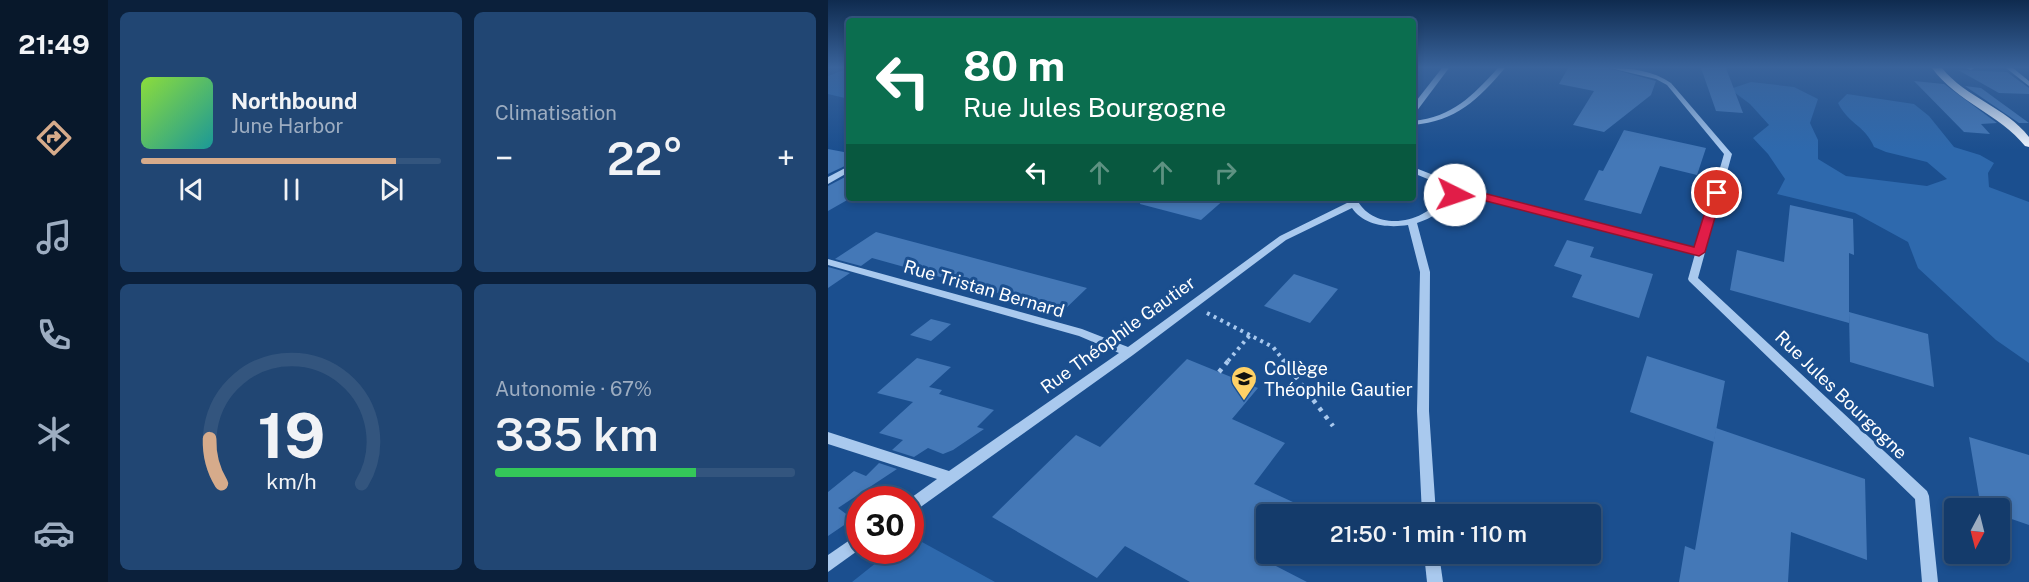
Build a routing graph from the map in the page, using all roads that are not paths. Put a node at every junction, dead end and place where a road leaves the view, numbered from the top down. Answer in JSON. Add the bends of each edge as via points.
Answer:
{"nodes":[{"id":1,"x":1476,"y":95,"type":"edge"},
{"id":2,"x":1678,"y":95,"type":"edge"},
{"id":3,"x":1966,"y":95,"type":"edge"},
{"id":4,"x":1416,"y":123,"type":"edge"},
{"id":5,"x":2029,"y":144,"type":"edge"},
{"id":6,"x":846,"y":171,"type":"edge"},
{"id":7,"x":1416,"y":172,"type":"edge"},
{"id":8,"x":828,"y":181,"type":"edge"},
{"id":9,"x":1447,"y":195,"type":"junction"},
{"id":10,"x":1353,"y":201,"type":"edge"},
{"id":11,"x":1412,"y":222,"type":"junction"},
{"id":12,"x":1699,"y":252,"type":"junction"},
{"id":13,"x":828,"y":262,"type":"edge"},
{"id":14,"x":1129,"y":352,"type":"junction"},
{"id":15,"x":828,"y":438,"type":"edge"},
{"id":16,"x":951,"y":478,"type":"junction"},
{"id":17,"x":924,"y":496,"type":"edge"},
{"id":18,"x":1428,"y":504,"type":"edge"},
{"id":19,"x":846,"y":550,"type":"edge"},
{"id":20,"x":828,"y":564,"type":"edge"},
{"id":21,"x":1433,"y":564,"type":"edge"},
{"id":22,"x":1435,"y":582,"type":"edge"},
{"id":23,"x":1930,"y":582,"type":"edge"}],
"edges":[{"from":1,"to":4,"type":"street","via":[[1442,120]]},
{"from":2,"to":12,"type":"street","name":"Rue Jules Bourgogne","via":[[1728,154]]},
{"from":3,"to":5,"type":"main road"},
{"from":6,"to":8,"type":"street"},
{"from":7,"to":9,"type":"street","via":[[1438,180]]},
{"from":9,"to":11,"type":"street","via":[[1438,212]]},
{"from":9,"to":12,"type":"street","via":[[1487,197]]},
{"from":10,"to":11,"type":"street","via":[[1359,212],[1376,220]]},
{"from":10,"to":14,"type":"street","name":"Rue Théophile Gautier","via":[[1283,238]]},
{"from":11,"to":18,"type":"street","via":[[1425,272],[1423,411]]},
{"from":12,"to":23,"type":"street","name":"Rue Jules Bourgogne","via":[[1693,279],[1922,496]]},
{"from":13,"to":14,"type":"street","name":"Rue Tristan Bernard","via":[[1082,333]]},
{"from":14,"to":16,"type":"street","name":"Rue Théophile Gautier"},
{"from":15,"to":16,"type":"street"},
{"from":16,"to":17,"type":"street","name":"Rue Théophile Gautier"},
{"from":19,"to":20,"type":"street"},
{"from":21,"to":22,"type":"street"}]}
